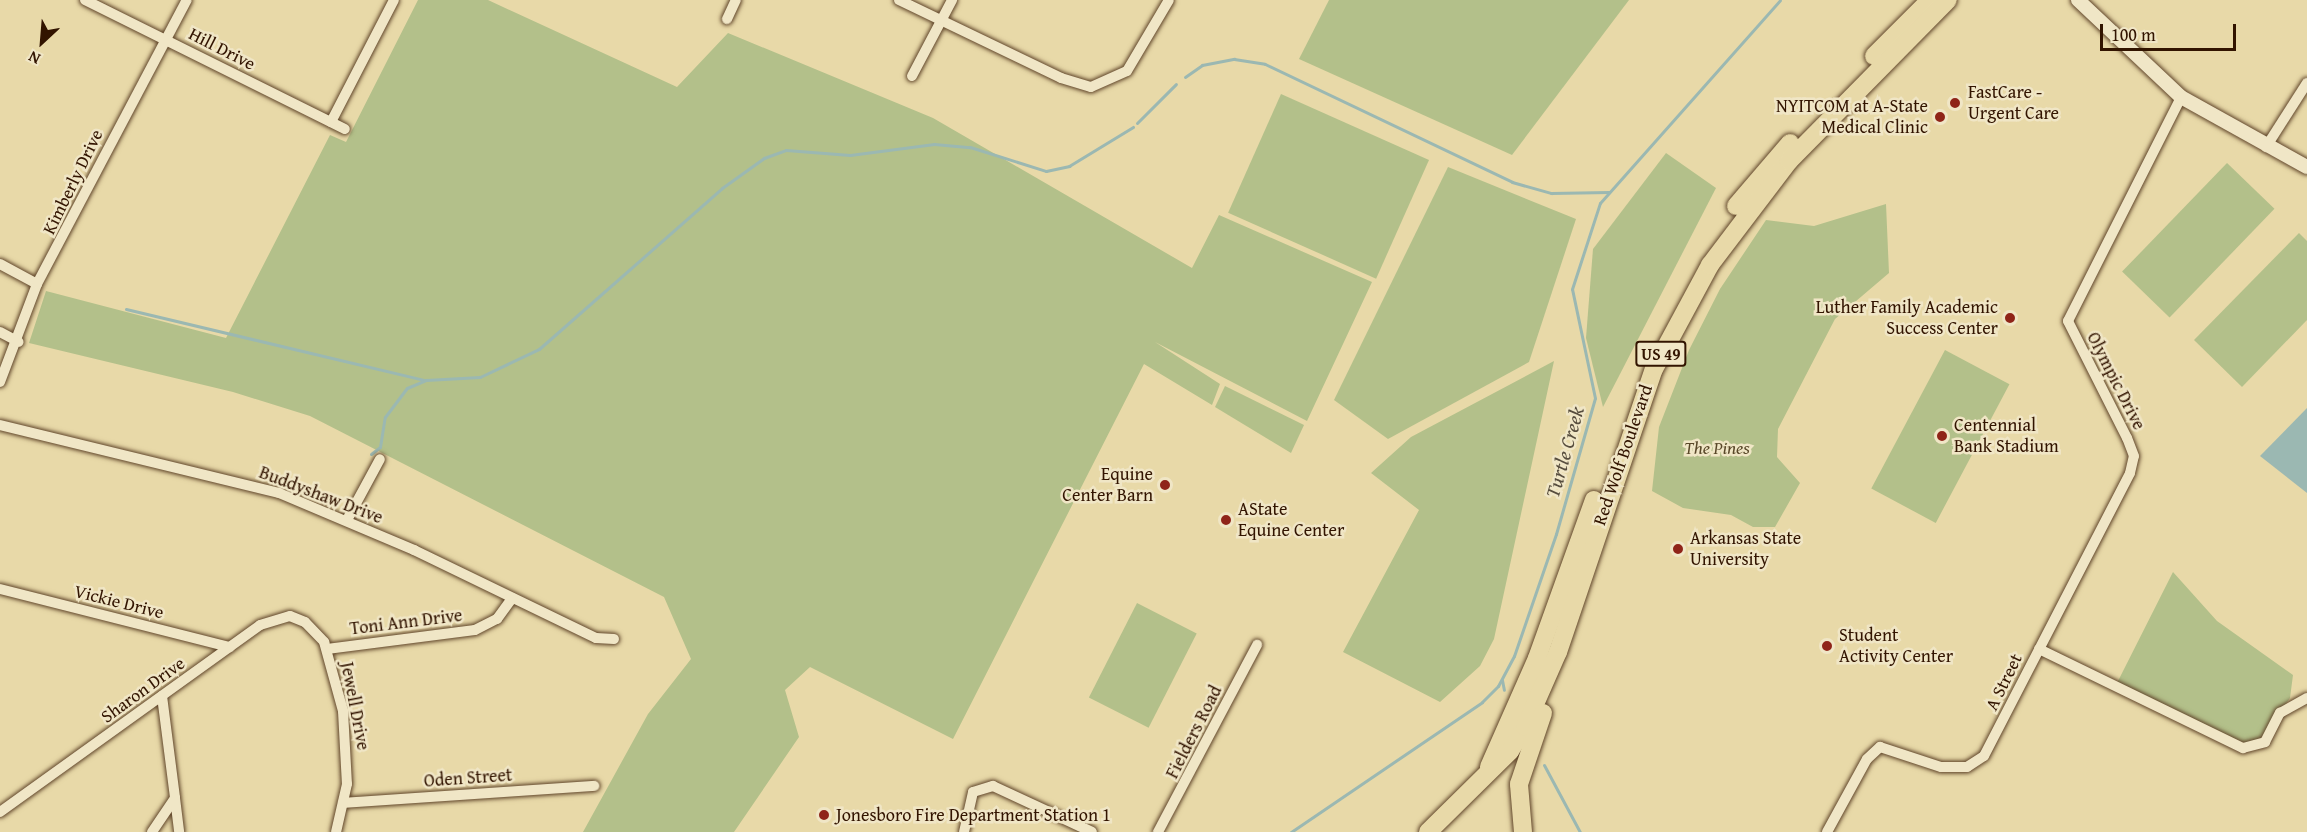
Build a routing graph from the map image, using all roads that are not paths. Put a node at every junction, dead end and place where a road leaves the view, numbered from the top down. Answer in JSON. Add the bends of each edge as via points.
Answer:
{"nodes":[{"id":1,"x":85,"y":0,"type":"edge"},
{"id":2,"x":187,"y":0,"type":"edge"},
{"id":3,"x":394,"y":0,"type":"edge"},
{"id":4,"x":736,"y":0,"type":"edge"},
{"id":5,"x":899,"y":0,"type":"edge"},
{"id":6,"x":952,"y":0,"type":"edge"},
{"id":7,"x":1169,"y":0,"type":"edge"},
{"id":8,"x":1930,"y":0,"type":"edge"},
{"id":9,"x":1948,"y":0,"type":"edge"},
{"id":10,"x":2078,"y":0,"type":"edge"},
{"id":11,"x":727,"y":19,"type":"dead end"},
{"id":12,"x":941,"y":21,"type":"junction"},
{"id":13,"x":166,"y":40,"type":"junction"},
{"id":14,"x":912,"y":76,"type":"dead end"},
{"id":15,"x":2307,"y":83,"type":"edge"},
{"id":16,"x":2181,"y":97,"type":"junction"},
{"id":17,"x":331,"y":122,"type":"junction"},
{"id":18,"x":345,"y":129,"type":"dead end"},
{"id":19,"x":2266,"y":147,"type":"junction"},
{"id":20,"x":2307,"y":167,"type":"edge"},
{"id":21,"x":0,"y":264,"type":"edge"},
{"id":22,"x":37,"y":284,"type":"junction"},
{"id":23,"x":0,"y":332,"type":"edge"},
{"id":24,"x":20,"y":342,"type":"junction"},
{"id":25,"x":0,"y":382,"type":"edge"},
{"id":26,"x":0,"y":425,"type":"edge"},
{"id":27,"x":380,"y":459,"type":"dead end"},
{"id":28,"x":346,"y":520,"type":"junction"},
{"id":29,"x":0,"y":588,"type":"edge"},
{"id":30,"x":512,"y":598,"type":"junction"},
{"id":31,"x":310,"y":626,"type":"joint"},
{"id":32,"x":614,"y":639,"type":"dead end"},
{"id":33,"x":1257,"y":645,"type":"dead end"},
{"id":34,"x":230,"y":647,"type":"junction"},
{"id":35,"x":327,"y":649,"type":"junction"},
{"id":36,"x":2039,"y":649,"type":"junction"},
{"id":37,"x":1558,"y":652,"type":"junction"},
{"id":38,"x":162,"y":696,"type":"junction"},
{"id":39,"x":2307,"y":698,"type":"edge"},
{"id":40,"x":1486,"y":774,"type":"junction"},
{"id":41,"x":594,"y":786,"type":"dead end"},
{"id":42,"x":175,"y":798,"type":"junction"},
{"id":43,"x":343,"y":803,"type":"junction"},
{"id":44,"x":0,"y":812,"type":"edge"},
{"id":45,"x":152,"y":832,"type":"edge"},
{"id":46,"x":179,"y":832,"type":"edge"},
{"id":47,"x":336,"y":832,"type":"edge"},
{"id":48,"x":964,"y":832,"type":"edge"},
{"id":49,"x":1092,"y":832,"type":"edge"},
{"id":50,"x":1158,"y":832,"type":"edge"},
{"id":51,"x":1428,"y":832,"type":"edge"},
{"id":52,"x":1523,"y":832,"type":"edge"},
{"id":53,"x":1827,"y":832,"type":"edge"}],
"edges":[{"from":1,"to":13,"type":"street","name":"Hill Drive"},
{"from":2,"to":13,"type":"street","name":"Kimberly Drive"},
{"from":3,"to":17,"type":"street"},
{"from":4,"to":11,"type":"street"},
{"from":5,"to":12,"type":"street"},
{"from":6,"to":12,"type":"street"},
{"from":7,"to":12,"type":"street","via":[[1127,71],[1091,87]]},
{"from":8,"to":40,"type":"highway","name":"Red Wolf Boulevard","number":"US 49","via":[[1764,169],[1682,289],[1634,386],[1537,658]]},
{"from":9,"to":37,"type":"highway","name":"Red Wolf Boulevard","number":"US 49","via":[[1789,161],[1728,238],[1690,298],[1641,403]]},
{"from":10,"to":16,"type":"street"},
{"from":12,"to":14,"type":"street"},
{"from":13,"to":17,"type":"street","name":"Hill Drive"},
{"from":13,"to":22,"type":"street","name":"Kimberly Drive"},
{"from":15,"to":19,"type":"street"},
{"from":16,"to":19,"type":"street"},
{"from":16,"to":36,"type":"street","name":"Olympic Drive","via":[[2068,318],[2134,456]]},
{"from":17,"to":18,"type":"street","name":"Hill Drive"},
{"from":19,"to":20,"type":"street"},
{"from":21,"to":22,"type":"street"},
{"from":22,"to":24,"type":"street","name":"Kimberly Drive"},
{"from":23,"to":24,"type":"street"},
{"from":24,"to":25,"type":"street","name":"Kimberly Drive"},
{"from":26,"to":28,"type":"street","name":"Buddyshaw Drive","via":[[264,488]]},
{"from":27,"to":28,"type":"street"},
{"from":28,"to":30,"type":"street","name":"Buddyshaw Drive"},
{"from":29,"to":34,"type":"street","name":"Vickie Drive"},
{"from":30,"to":32,"type":"street","name":"Buddyshaw Drive","via":[[596,638]]},
{"from":30,"to":35,"type":"street","name":"Toni Ann Drive","via":[[497,619],[475,630]]},
{"from":31,"to":34,"type":"street","name":"Sharon Drive","via":[[290,616],[274,618]]},
{"from":31,"to":35,"type":"street","name":"Jewell Drive"},
{"from":33,"to":50,"type":"street","name":"Fielders Road"},
{"from":34,"to":38,"type":"street","name":"Sharon Drive"},
{"from":35,"to":43,"type":"street","name":"Jewell Drive","via":[[348,750]]},
{"from":36,"to":39,"type":"street","name":"A Street","via":[[2243,748],[2265,742],[2280,713]]},
{"from":36,"to":53,"type":"street","name":"A Street","via":[[1984,756],[1967,767],[1941,767],[1880,747],[1867,759]]},
{"from":37,"to":40,"type":"highway","name":"Red Wolf Boulevard","number":"US 49","via":[[1525,727]]},
{"from":37,"to":52,"type":"highway","via":[[1555,681],[1519,784]]},
{"from":38,"to":42,"type":"street"},
{"from":38,"to":44,"type":"street","name":"Sharon Drive"},
{"from":40,"to":51,"type":"highway","name":"Red Wolf Boulevard","number":"US 49"},
{"from":41,"to":43,"type":"street","name":"Oden Street"},
{"from":42,"to":45,"type":"street"},
{"from":42,"to":46,"type":"street"},
{"from":43,"to":47,"type":"street","name":"Jewell Drive"},
{"from":48,"to":49,"type":"street","via":[[973,792],[993,786]]}]}
